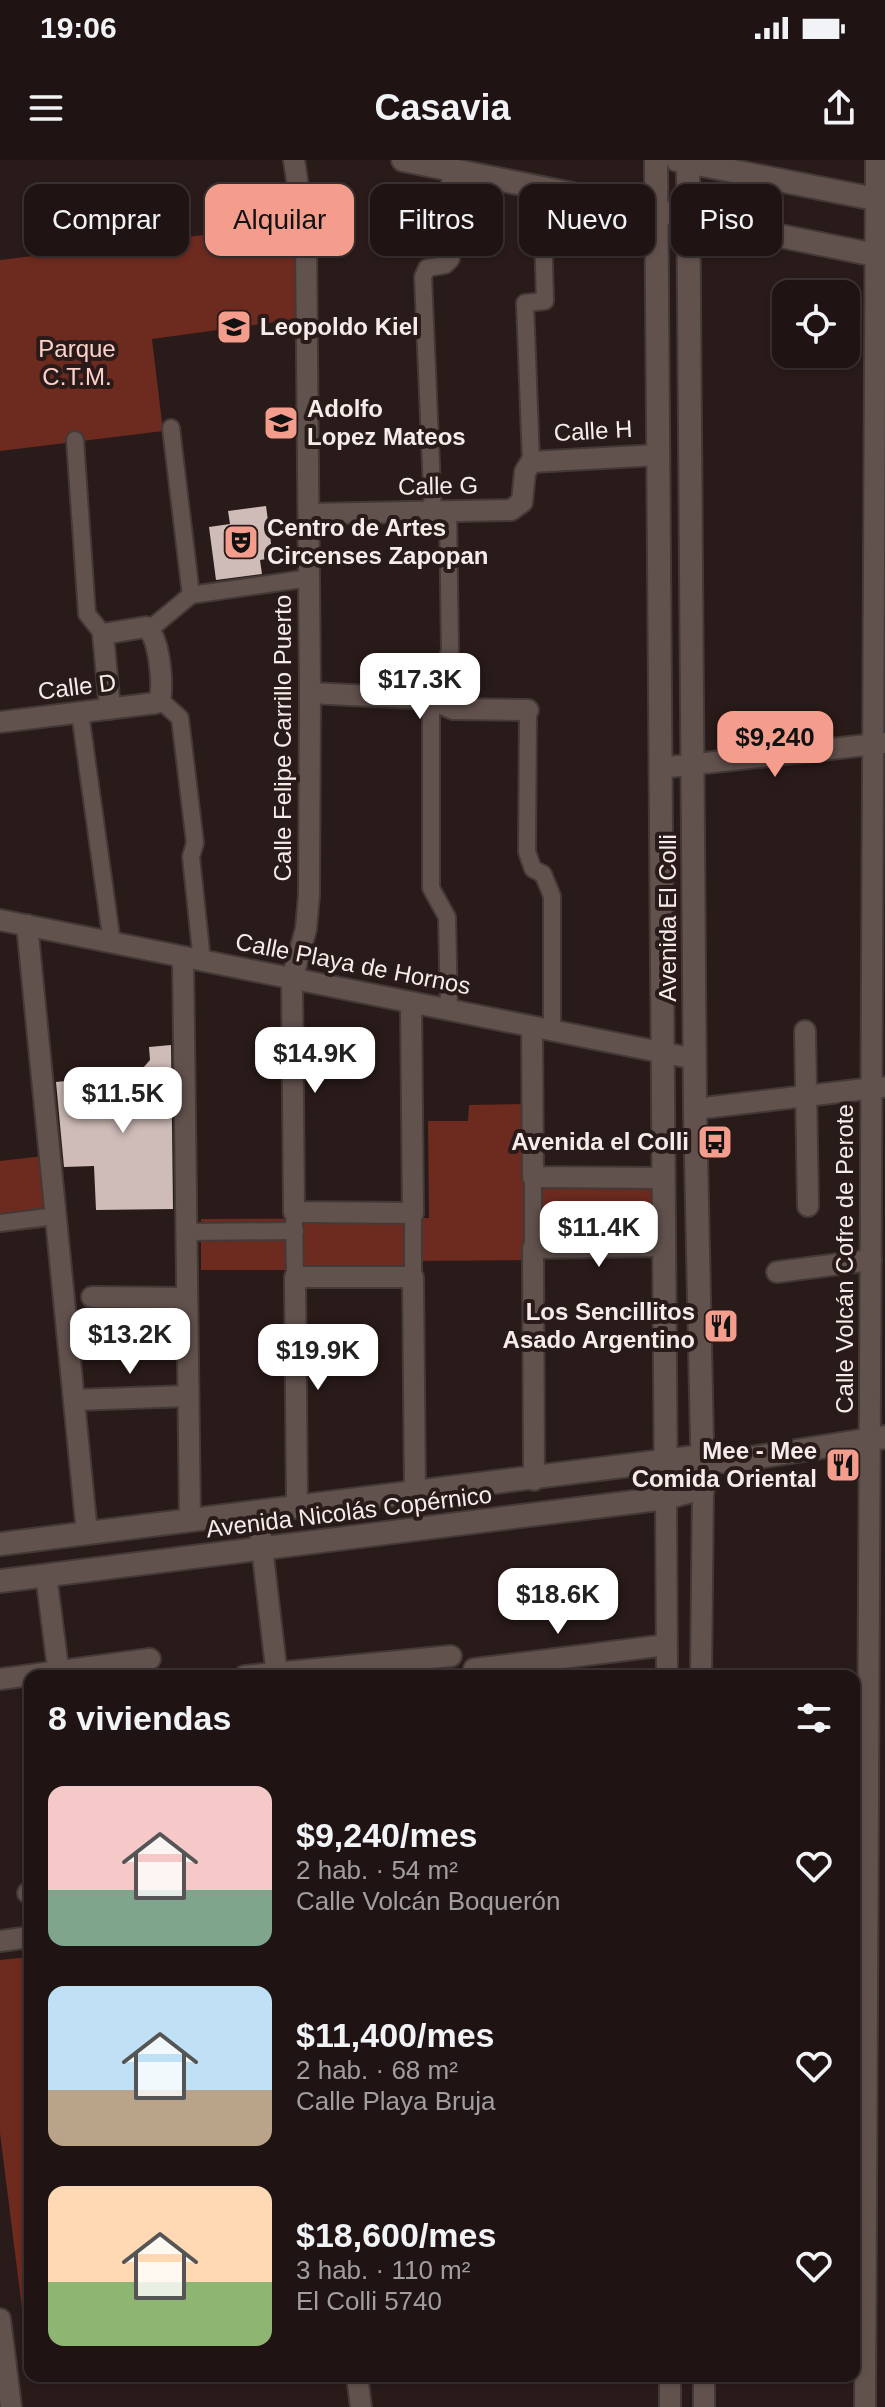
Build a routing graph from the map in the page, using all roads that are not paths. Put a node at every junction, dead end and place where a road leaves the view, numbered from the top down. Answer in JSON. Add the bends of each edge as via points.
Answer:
{"nodes":[{"id":1,"x":294,"y":160,"type":"edge"},
{"id":2,"x":403,"y":160,"type":"edge"},
{"id":3,"x":656,"y":160,"type":"edge"},
{"id":4,"x":876,"y":160,"type":"edge"},
{"id":5,"x":684,"y":161,"type":"edge"},
{"id":6,"x":450,"y":170,"type":"junction"},
{"id":7,"x":686,"y":184,"type":"edge"},
{"id":8,"x":519,"y":185,"type":"edge"},
{"id":9,"x":880,"y":200,"type":"edge"},
{"id":10,"x":656,"y":211,"type":"junction"},
{"id":11,"x":671,"y":214,"type":"edge"},
{"id":12,"x":782,"y":236,"type":"edge"},
{"id":13,"x":544,"y":256,"type":"edge"},
{"id":14,"x":688,"y":256,"type":"edge"},
{"id":15,"x":880,"y":256,"type":"edge"},
{"id":16,"x":171,"y":428,"type":"dead end"},
{"id":17,"x":75,"y":440,"type":"dead end"},
{"id":18,"x":658,"y":455,"type":"junction"},
{"id":19,"x":531,"y":462,"type":"junction"},
{"id":20,"x":440,"y":512,"type":"junction"},
{"id":21,"x":309,"y":514,"type":"junction"},
{"id":22,"x":310,"y":578,"type":"junction"},
{"id":23,"x":191,"y":595,"type":"junction"},
{"id":24,"x":150,"y":629,"type":"junction"},
{"id":25,"x":103,"y":634,"type":"junction"},
{"id":26,"x":310,"y":693,"type":"junction"},
{"id":27,"x":431,"y":699,"type":"junction"},
{"id":28,"x":160,"y":700,"type":"junction"},
{"id":29,"x":110,"y":709,"type":"junction"},
{"id":30,"x":528,"y":710,"type":"joint"},
{"id":31,"x":80,"y":713,"type":"junction"},
{"id":32,"x":0,"y":722,"type":"edge"},
{"id":33,"x":879,"y":744,"type":"edge"},
{"id":34,"x":693,"y":767,"type":"junction"},
{"id":35,"x":660,"y":768,"type":"junction"},
{"id":36,"x":879,"y":843,"type":"edge"},
{"id":37,"x":879,"y":914,"type":"edge"},
{"id":38,"x":0,"y":920,"type":"edge"},
{"id":39,"x":27,"y":925,"type":"junction"},
{"id":40,"x":112,"y":943,"type":"junction"},
{"id":41,"x":193,"y":959,"type":"junction"},
{"id":42,"x":292,"y":979,"type":"junction"},
{"id":43,"x":411,"y":1003,"type":"junction"},
{"id":44,"x":449,"y":1010,"type":"junction"},
{"id":45,"x":542,"y":1029,"type":"junction"},
{"id":46,"x":805,"y":1031,"type":"dead end"},
{"id":47,"x":662,"y":1053,"type":"junction"},
{"id":48,"x":695,"y":1059,"type":"junction"},
{"id":49,"x":878,"y":1087,"type":"edge"},
{"id":50,"x":808,"y":1096,"type":"junction"},
{"id":51,"x":695,"y":1109,"type":"junction"},
{"id":52,"x":533,"y":1177,"type":"junction"},
{"id":53,"x":664,"y":1178,"type":"junction"},
{"id":54,"x":808,"y":1206,"type":"dead end"},
{"id":55,"x":413,"y":1213,"type":"junction"},
{"id":56,"x":55,"y":1216,"type":"junction"},
{"id":57,"x":294,"y":1221,"type":"junction"},
{"id":58,"x":0,"y":1223,"type":"edge"},
{"id":59,"x":186,"y":1232,"type":"junction"},
{"id":60,"x":664,"y":1246,"type":"junction"},
{"id":61,"x":533,"y":1248,"type":"junction"},
{"id":62,"x":871,"y":1260,"type":"junction"},
{"id":63,"x":777,"y":1272,"type":"dead end"},
{"id":64,"x":295,"y":1277,"type":"junction"},
{"id":65,"x":413,"y":1277,"type":"junction"},
{"id":66,"x":92,"y":1297,"type":"dead end"},
{"id":67,"x":187,"y":1298,"type":"junction"},
{"id":68,"x":188,"y":1396,"type":"junction"},
{"id":69,"x":74,"y":1400,"type":"junction"},
{"id":70,"x":878,"y":1438,"type":"edge"},
{"id":71,"x":703,"y":1456,"type":"junction"},
{"id":72,"x":726,"y":1462,"type":"junction"},
{"id":73,"x":666,"y":1463,"type":"junction"},
{"id":74,"x":534,"y":1480,"type":"junction"},
{"id":75,"x":703,"y":1488,"type":"junction"},
{"id":76,"x":415,"y":1494,"type":"junction"},
{"id":77,"x":666,"y":1498,"type":"junction"},
{"id":78,"x":297,"y":1508,"type":"junction"},
{"id":79,"x":258,"y":1513,"type":"junction"},
{"id":80,"x":190,"y":1521,"type":"junction"},
{"id":81,"x":87,"y":1533,"type":"junction"},
{"id":82,"x":0,"y":1544,"type":"edge"},
{"id":83,"x":262,"y":1550,"type":"junction"},
{"id":84,"x":46,"y":1575,"type":"junction"},
{"id":85,"x":0,"y":1581,"type":"edge"},
{"id":86,"x":666,"y":1645,"type":"junction"},
{"id":87,"x":451,"y":1656,"type":"dead end"},
{"id":88,"x":150,"y":1659,"type":"dead end"},
{"id":89,"x":474,"y":1669,"type":"dead end"},
{"id":90,"x":58,"y":1670,"type":"edge"},
{"id":91,"x":83,"y":1670,"type":"edge"},
{"id":92,"x":277,"y":1670,"type":"edge"},
{"id":93,"x":316,"y":1670,"type":"edge"},
{"id":94,"x":667,"y":1670,"type":"edge"},
{"id":95,"x":701,"y":1670,"type":"edge"},
{"id":96,"x":24,"y":1677,"type":"edge"},
{"id":97,"x":0,"y":1679,"type":"edge"},
{"id":98,"x":869,"y":1779,"type":"edge"},
{"id":99,"x":24,"y":1938,"type":"edge"},
{"id":100,"x":0,"y":1941,"type":"edge"},
{"id":101,"x":869,"y":2122,"type":"edge"},
{"id":102,"x":0,"y":2319,"type":"edge"},
{"id":103,"x":1,"y":2342,"type":"edge"},
{"id":104,"x":358,"y":2382,"type":"edge"},
{"id":105,"x":670,"y":2382,"type":"edge"},
{"id":106,"x":704,"y":2382,"type":"edge"},
{"id":107,"x":11,"y":2407,"type":"edge"},
{"id":108,"x":361,"y":2407,"type":"edge"},
{"id":109,"x":670,"y":2407,"type":"edge"},
{"id":110,"x":704,"y":2407,"type":"edge"},
{"id":111,"x":865,"y":2407,"type":"edge"}],
"edges":[{"from":1,"to":21,"type":"street","name":"Calle Felipe Carrillo Puerto","via":[[306,240]]},
{"from":2,"to":6,"type":"street"},
{"from":3,"to":10,"type":"street","name":"Avenida El Colli"},
{"from":4,"to":9,"type":"street","name":"Calle Volcán Cofre de Perote"},
{"from":5,"to":7,"type":"street","name":"Avenida El Colli"},
{"from":5,"to":9,"type":"street"},
{"from":6,"to":8,"type":"street"},
{"from":6,"to":20,"type":"street","via":[[451,259],[427,268],[423,277]]},
{"from":9,"to":15,"type":"street","name":"Calle Volcán Cofre de Perote"},
{"from":10,"to":11,"type":"street"},
{"from":10,"to":18,"type":"street","name":"Avenida El Colli"},
{"from":12,"to":15,"type":"street"},
{"from":13,"to":19,"type":"street","via":[[545,301],[525,303]]},
{"from":14,"to":34,"type":"street","name":"Avenida El Colli"},
{"from":15,"to":33,"type":"street","name":"Calle Volcán Cofre de Perote"},
{"from":16,"to":23,"type":"street"},
{"from":17,"to":25,"type":"street","via":[[87,614]]},
{"from":18,"to":19,"type":"street","name":"Calle H"},
{"from":18,"to":35,"type":"street","name":"Avenida El Colli"},
{"from":19,"to":20,"type":"street","name":"Calle G","via":[[518,507]]},
{"from":20,"to":21,"type":"street","name":"Calle G"},
{"from":20,"to":27,"type":"street","via":[[450,651]]},
{"from":21,"to":22,"type":"street","name":"Calle Felipe Carrillo Puerto"},
{"from":22,"to":23,"type":"street"},
{"from":22,"to":26,"type":"street","name":"Calle Felipe Carrillo Puerto"},
{"from":23,"to":24,"type":"street"},
{"from":24,"to":25,"type":"street","name":"Calle D"},
{"from":24,"to":28,"type":"street"},
{"from":25,"to":29,"type":"street"},
{"from":26,"to":27,"type":"street"},
{"from":26,"to":42,"type":"street","name":"Calle Felipe Carrillo Puerto","via":[[309,895]]},
{"from":27,"to":30,"type":"street","via":[[453,709]]},
{"from":27,"to":44,"type":"street","via":[[431,888],[447,917]]},
{"from":28,"to":29,"type":"street","name":"Calle D"},
{"from":28,"to":41,"type":"street","via":[[180,718],[195,843]]},
{"from":29,"to":31,"type":"street","name":"Calle D"},
{"from":30,"to":45,"type":"street","via":[[527,852],[552,896]]},
{"from":31,"to":32,"type":"street","name":"Calle D"},
{"from":31,"to":40,"type":"street"},
{"from":33,"to":34,"type":"street"},
{"from":33,"to":36,"type":"street","name":"Calle Volcán Cofre de Perote"},
{"from":34,"to":35,"type":"street"},
{"from":34,"to":48,"type":"street","name":"Avenida El Colli"},
{"from":35,"to":47,"type":"street","name":"Avenida El Colli"},
{"from":36,"to":37,"type":"street","name":"Calle Volcán Cofre de Perote"},
{"from":37,"to":49,"type":"street","name":"Calle Volcán Cofre de Perote"},
{"from":38,"to":39,"type":"street","name":"Calle Playa de Hornos"},
{"from":39,"to":40,"type":"street","name":"Calle Playa de Hornos"},
{"from":39,"to":56,"type":"street"},
{"from":40,"to":41,"type":"street","name":"Calle Playa de Hornos"},
{"from":41,"to":42,"type":"street","name":"Calle Playa de Hornos"},
{"from":41,"to":59,"type":"street"},
{"from":42,"to":43,"type":"street","name":"Calle Playa de Hornos"},
{"from":42,"to":57,"type":"street","name":"Calle Felipe Carrillo Puerto"},
{"from":43,"to":44,"type":"street","name":"Calle Playa de Hornos"},
{"from":43,"to":55,"type":"street"},
{"from":44,"to":45,"type":"street","name":"Calle Playa de Hornos"},
{"from":45,"to":47,"type":"street","name":"Calle Playa de Hornos"},
{"from":45,"to":52,"type":"street"},
{"from":46,"to":50,"type":"street"},
{"from":47,"to":48,"type":"street","name":"Calle Playa de Hornos"},
{"from":47,"to":53,"type":"street","name":"Avenida El Colli"},
{"from":48,"to":51,"type":"street","name":"Avenida El Colli"},
{"from":49,"to":50,"type":"street"},
{"from":49,"to":62,"type":"street","name":"Calle Volcán Cofre de Perote"},
{"from":50,"to":51,"type":"street"},
{"from":50,"to":54,"type":"street"},
{"from":51,"to":71,"type":"street","name":"Avenida El Colli"},
{"from":52,"to":53,"type":"street"},
{"from":52,"to":61,"type":"street"},
{"from":53,"to":60,"type":"street","name":"Avenida El Colli"},
{"from":55,"to":57,"type":"street"},
{"from":55,"to":65,"type":"street"},
{"from":56,"to":58,"type":"street"},
{"from":56,"to":69,"type":"street"},
{"from":57,"to":59,"type":"street"},
{"from":57,"to":64,"type":"street"},
{"from":59,"to":67,"type":"street"},
{"from":60,"to":61,"type":"street"},
{"from":60,"to":73,"type":"street","name":"Avenida El Colli"},
{"from":61,"to":74,"type":"street"},
{"from":62,"to":63,"type":"street"},
{"from":62,"to":70,"type":"street","name":"Calle Volcán Cofre de Perote"},
{"from":64,"to":65,"type":"street"},
{"from":64,"to":78,"type":"street"},
{"from":65,"to":76,"type":"street"},
{"from":66,"to":67,"type":"street"},
{"from":67,"to":68,"type":"street"},
{"from":68,"to":69,"type":"street"},
{"from":68,"to":80,"type":"street"},
{"from":69,"to":81,"type":"street"},
{"from":70,"to":72,"type":"street"},
{"from":70,"to":98,"type":"street","name":"Calle Volcán Cofre de Perote"},
{"from":71,"to":72,"type":"street"},
{"from":71,"to":73,"type":"street","name":"Avenida Nicolás Copérnico"},
{"from":71,"to":75,"type":"street","name":"Avenida El Colli"},
{"from":72,"to":75,"type":"street"},
{"from":73,"to":74,"type":"street","name":"Avenida Nicolás Copérnico"},
{"from":73,"to":77,"type":"street","name":"Avenida El Colli"},
{"from":74,"to":76,"type":"street","name":"Avenida Nicolás Copérnico"},
{"from":75,"to":77,"type":"street","name":"Avenida Nicolás Copérnico"},
{"from":75,"to":95,"type":"street","name":"Avenida El Colli"},
{"from":76,"to":78,"type":"street","name":"Avenida Nicolás Copérnico"},
{"from":77,"to":83,"type":"street","name":"Avenida Nicolás Copérnico"},
{"from":77,"to":86,"type":"street","name":"Avenida El Colli"},
{"from":78,"to":79,"type":"street","name":"Avenida Nicolás Copérnico"},
{"from":79,"to":80,"type":"street","name":"Avenida Nicolás Copérnico"},
{"from":79,"to":83,"type":"street"},
{"from":80,"to":81,"type":"street","name":"Avenida Nicolás Copérnico"},
{"from":81,"to":82,"type":"street","name":"Avenida Nicolás Copérnico"},
{"from":83,"to":84,"type":"street","name":"Avenida Nicolás Copérnico"},
{"from":83,"to":92,"type":"street"},
{"from":84,"to":85,"type":"street","name":"Avenida Nicolás Copérnico"},
{"from":84,"to":90,"type":"street"},
{"from":86,"to":89,"type":"street"},
{"from":86,"to":94,"type":"street","name":"Avenida El Colli"},
{"from":87,"to":93,"type":"street"},
{"from":88,"to":91,"type":"street"},
{"from":96,"to":97,"type":"street"},
{"from":98,"to":101,"type":"street","name":"Calle Volcán Cofre de Perote"},
{"from":99,"to":100,"type":"street"},
{"from":101,"to":111,"type":"street","name":"Calle Volcán Cofre de Perote"},
{"from":102,"to":103,"type":"street"},
{"from":103,"to":107,"type":"street"},
{"from":104,"to":108,"type":"street"},
{"from":105,"to":109,"type":"street"},
{"from":106,"to":110,"type":"street"}]}
